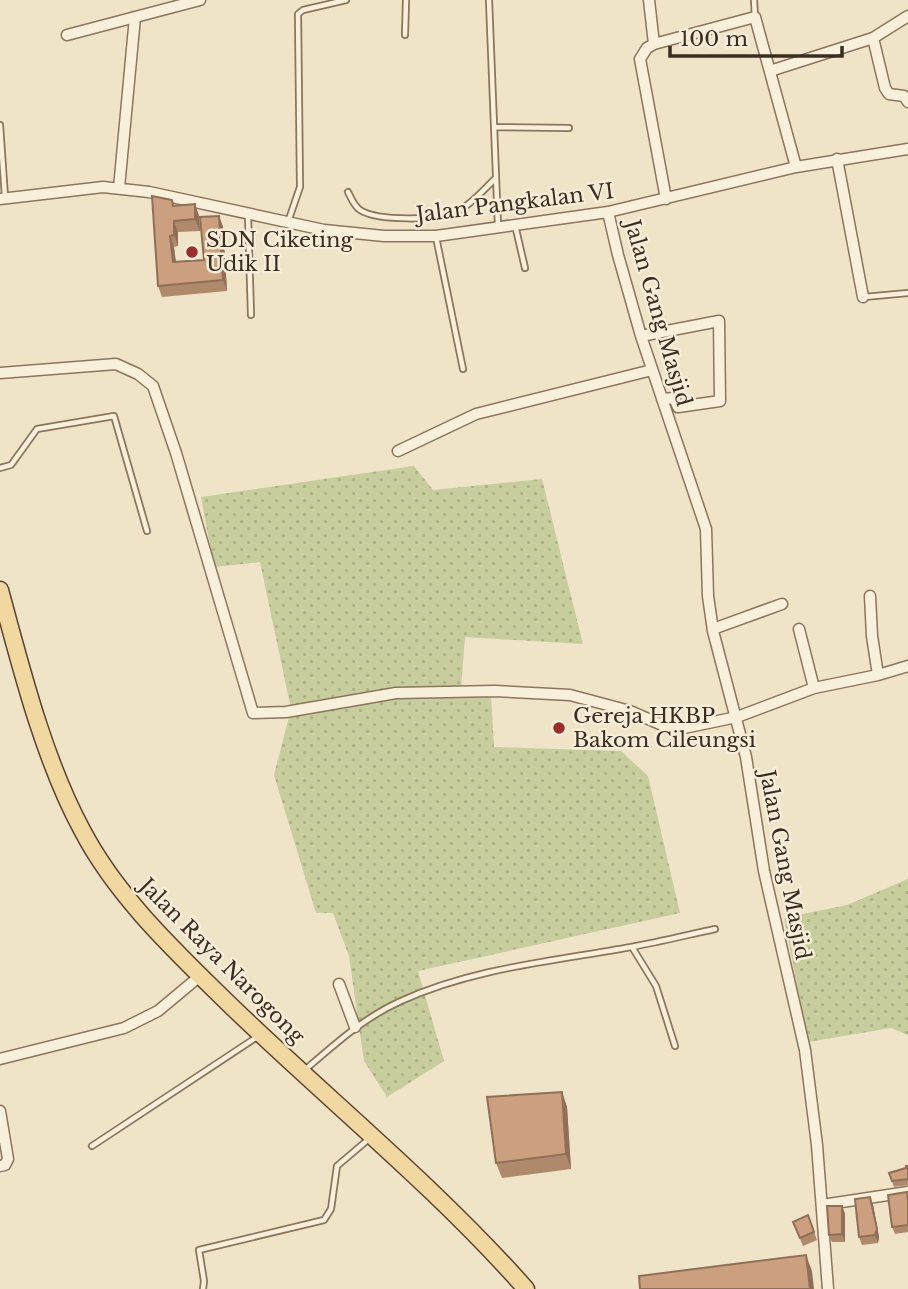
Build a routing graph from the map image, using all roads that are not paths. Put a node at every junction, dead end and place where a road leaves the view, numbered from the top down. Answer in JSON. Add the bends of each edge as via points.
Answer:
{"nodes":[{"id":1,"x":200,"y":0,"type":"edge"},
{"id":2,"x":346,"y":0,"type":"edge"},
{"id":3,"x":406,"y":0,"type":"edge"},
{"id":4,"x":489,"y":0,"type":"edge"},
{"id":5,"x":649,"y":0,"type":"edge"},
{"id":6,"x":754,"y":0,"type":"edge"},
{"id":7,"x":908,"y":16,"type":"edge"},
{"id":8,"x":135,"y":17,"type":"junction"},
{"id":9,"x":755,"y":17,"type":"junction"},
{"id":10,"x":67,"y":35,"type":"dead end"},
{"id":11,"x":405,"y":35,"type":"dead end"},
{"id":12,"x":873,"y":38,"type":"junction"},
{"id":13,"x":654,"y":44,"type":"junction"},
{"id":14,"x":770,"y":71,"type":"junction"},
{"id":15,"x":908,"y":102,"type":"edge"},
{"id":16,"x":0,"y":125,"type":"edge"},
{"id":17,"x":495,"y":127,"type":"junction"},
{"id":18,"x":569,"y":128,"type":"dead end"},
{"id":19,"x":908,"y":149,"type":"edge"},
{"id":20,"x":837,"y":159,"type":"junction"},
{"id":21,"x":796,"y":167,"type":"junction"},
{"id":22,"x":496,"y":178,"type":"junction"},
{"id":23,"x":119,"y":188,"type":"junction"},
{"id":24,"x":348,"y":192,"type":"dead end"},
{"id":25,"x":3,"y":199,"type":"edge"},
{"id":26,"x":666,"y":199,"type":"junction"},
{"id":27,"x":608,"y":212,"type":"junction"},
{"id":28,"x":248,"y":215,"type":"junction"},
{"id":29,"x":288,"y":223,"type":"junction"},
{"id":30,"x":515,"y":224,"type":"junction"},
{"id":31,"x":498,"y":227,"type":"junction"},
{"id":32,"x":436,"y":236,"type":"junction"},
{"id":33,"x":525,"y":268,"type":"dead end"},
{"id":34,"x":908,"y":293,"type":"edge"},
{"id":35,"x":863,"y":297,"type":"joint"},
{"id":36,"x":251,"y":315,"type":"dead end"},
{"id":37,"x":641,"y":336,"type":"junction"},
{"id":38,"x":463,"y":369,"type":"dead end"},
{"id":39,"x":652,"y":370,"type":"junction"},
{"id":40,"x":0,"y":373,"type":"edge"},
{"id":41,"x":662,"y":399,"type":"junction"},
{"id":42,"x":398,"y":451,"type":"dead end"},
{"id":43,"x":0,"y":468,"type":"edge"},
{"id":44,"x":147,"y":531,"type":"dead end"},
{"id":45,"x":0,"y":590,"type":"edge"},
{"id":46,"x":870,"y":596,"type":"dead end"},
{"id":47,"x":782,"y":604,"type":"dead end"},
{"id":48,"x":3,"y":613,"type":"edge"},
{"id":49,"x":713,"y":628,"type":"junction"},
{"id":50,"x":799,"y":629,"type":"dead end"},
{"id":51,"x":908,"y":666,"type":"edge"},
{"id":52,"x":878,"y":675,"type":"junction"},
{"id":53,"x":814,"y":688,"type":"junction"},
{"id":54,"x":737,"y":717,"type":"junction"},
{"id":55,"x":715,"y":929,"type":"dead end"},
{"id":56,"x":632,"y":947,"type":"junction"},
{"id":57,"x":200,"y":976,"type":"junction"},
{"id":58,"x":339,"y":984,"type":"dead end"},
{"id":59,"x":355,"y":1027,"type":"junction"},
{"id":60,"x":261,"y":1035,"type":"junction"},
{"id":61,"x":675,"y":1046,"type":"dead end"},
{"id":62,"x":0,"y":1059,"type":"edge"},
{"id":63,"x":303,"y":1072,"type":"junction"},
{"id":64,"x":0,"y":1111,"type":"edge"},
{"id":65,"x":372,"y":1136,"type":"junction"},
{"id":66,"x":93,"y":1146,"type":"dead end"},
{"id":67,"x":0,"y":1167,"type":"edge"},
{"id":68,"x":908,"y":1192,"type":"edge"},
{"id":69,"x":822,"y":1205,"type":"junction"},
{"id":70,"x":203,"y":1289,"type":"edge"},
{"id":71,"x":526,"y":1289,"type":"edge"},
{"id":72,"x":828,"y":1289,"type":"edge"}],
"edges":[{"from":1,"to":8,"type":"street"},
{"from":2,"to":29,"type":"lane","via":[[298,14],[300,187]]},
{"from":3,"to":11,"type":"lane"},
{"from":4,"to":17,"type":"lane"},
{"from":5,"to":13,"type":"street"},
{"from":6,"to":9,"type":"lane"},
{"from":7,"to":12,"type":"street"},
{"from":8,"to":10,"type":"street"},
{"from":8,"to":23,"type":"street"},
{"from":9,"to":13,"type":"street"},
{"from":9,"to":14,"type":"street"},
{"from":12,"to":14,"type":"street"},
{"from":12,"to":15,"type":"street","via":[[885,88]]},
{"from":13,"to":26,"type":"street","via":[[640,59]]},
{"from":14,"to":21,"type":"street"},
{"from":16,"to":25,"type":"lane"},
{"from":17,"to":18,"type":"lane"},
{"from":17,"to":22,"type":"lane"},
{"from":19,"to":20,"type":"street","name":"Jalan Pangkalan VI"},
{"from":20,"to":21,"type":"street","name":"Jalan Pangkalan VI"},
{"from":20,"to":35,"type":"street"},
{"from":21,"to":26,"type":"street","name":"Jalan Pangkalan VI"},
{"from":22,"to":24,"type":"lane","via":[[462,209],[432,217],[361,211]]},
{"from":22,"to":31,"type":"lane"},
{"from":23,"to":25,"type":"street","name":"Jalan Pangkalan VI"},
{"from":23,"to":28,"type":"street","name":"Jalan Pangkalan VI"},
{"from":26,"to":27,"type":"street","name":"Jalan Pangkalan VI"},
{"from":27,"to":30,"type":"street","name":"Jalan Pangkalan VI"},
{"from":27,"to":37,"type":"street","name":"Jalan Gang Masjid"},
{"from":28,"to":29,"type":"street","name":"Jalan Pangkalan VI"},
{"from":28,"to":36,"type":"lane"},
{"from":29,"to":32,"type":"street","name":"Jalan Pangkalan VI","via":[[384,236]]},
{"from":30,"to":31,"type":"street","name":"Jalan Pangkalan VI"},
{"from":30,"to":33,"type":"lane"},
{"from":31,"to":32,"type":"street","name":"Jalan Pangkalan VI"},
{"from":32,"to":38,"type":"lane"},
{"from":34,"to":35,"type":"lane"},
{"from":37,"to":39,"type":"street","name":"Jalan Gang Masjid"},
{"from":37,"to":41,"type":"street","via":[[719,321],[720,401],[678,407],[674,398]]},
{"from":39,"to":41,"type":"street","name":"Jalan Gang Masjid"},
{"from":39,"to":42,"type":"street","via":[[476,414]]},
{"from":40,"to":54,"type":"street","via":[[116,364],[153,386],[253,713],[286,712],[396,693],[495,691],[570,695],[630,711],[669,728]]},
{"from":41,"to":49,"type":"street","name":"Jalan Gang Masjid","via":[[706,529]]},
{"from":43,"to":44,"type":"lane","via":[[11,465],[37,429],[114,416]]},
{"from":45,"to":48,"type":"main road","name":"Jalan Raya Narogong"},
{"from":46,"to":52,"type":"street"},
{"from":47,"to":49,"type":"street"},
{"from":48,"to":57,"type":"main road","name":"Jalan Raya Narogong","via":[[50,758],[82,832],[134,906]]},
{"from":49,"to":54,"type":"street","name":"Jalan Gang Masjid"},
{"from":50,"to":53,"type":"street"},
{"from":51,"to":52,"type":"street"},
{"from":52,"to":53,"type":"street"},
{"from":53,"to":54,"type":"street"},
{"from":54,"to":69,"type":"street","name":"Jalan Gang Masjid","via":[[764,871],[805,1051]]},
{"from":55,"to":56,"type":"lane"},
{"from":56,"to":59,"type":"lane","via":[[526,964],[437,987],[400,1001]]},
{"from":56,"to":61,"type":"lane","via":[[656,986]]},
{"from":57,"to":60,"type":"main road","name":"Jalan Raya Narogong"},
{"from":57,"to":62,"type":"street","via":[[158,1011],[124,1028]]},
{"from":58,"to":59,"type":"street"},
{"from":59,"to":63,"type":"lane"},
{"from":60,"to":63,"type":"main road","name":"Jalan Raya Narogong"},
{"from":60,"to":66,"type":"lane"},
{"from":63,"to":65,"type":"main road","name":"Jalan Raya Narogong"},
{"from":64,"to":67,"type":"street","via":[[8,1159]]},
{"from":65,"to":70,"type":"lane","via":[[337,1166],[331,1209],[324,1220],[199,1250]]},
{"from":65,"to":71,"type":"main road","name":"Jalan Raya Narogong"},
{"from":68,"to":69,"type":"street"},
{"from":69,"to":72,"type":"street","name":"Jalan Gang Masjid"}]}
